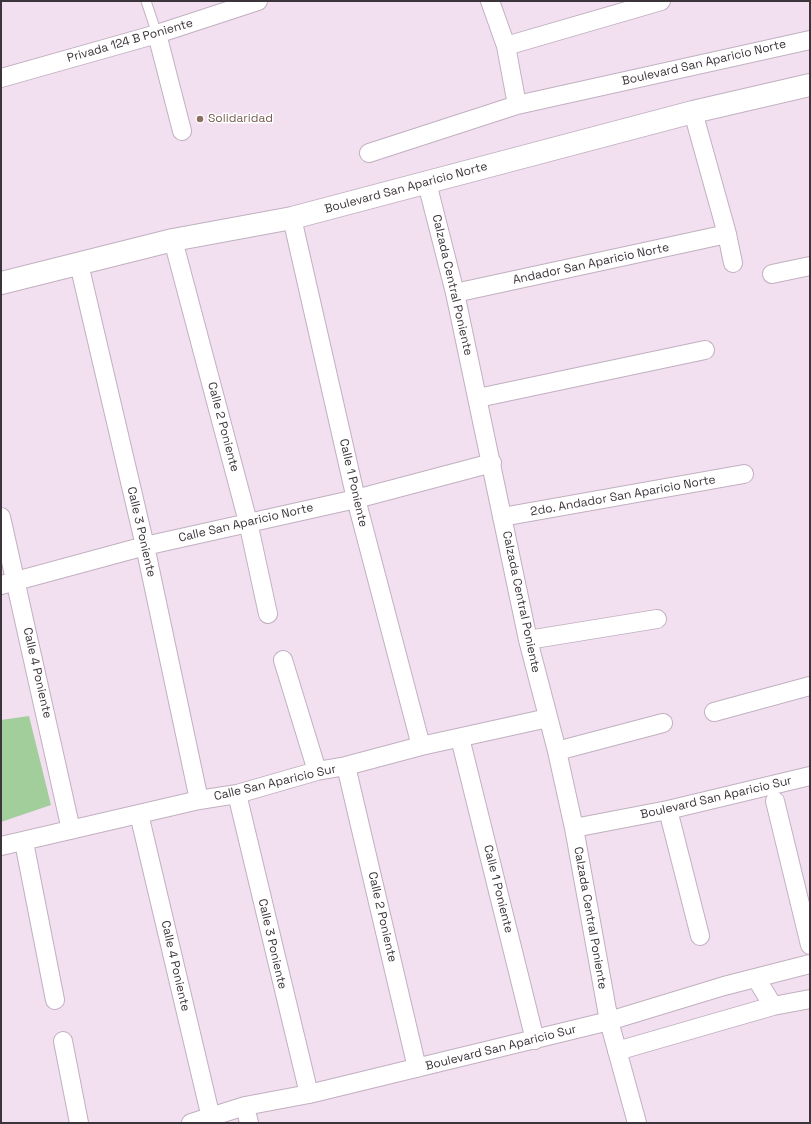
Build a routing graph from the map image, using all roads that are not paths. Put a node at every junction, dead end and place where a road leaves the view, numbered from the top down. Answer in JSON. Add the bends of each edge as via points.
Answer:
{"nodes":[{"id":1,"x":146,"y":1,"type":"edge"},
{"id":2,"x":258,"y":1,"type":"edge"},
{"id":3,"x":490,"y":1,"type":"edge"},
{"id":4,"x":661,"y":1,"type":"edge"},
{"id":5,"x":157,"y":34,"type":"junction"},
{"id":6,"x":810,"y":40,"type":"edge"},
{"id":7,"x":506,"y":46,"type":"junction"},
{"id":8,"x":1,"y":78,"type":"edge"},
{"id":9,"x":810,"y":85,"type":"edge"},
{"id":10,"x":517,"y":105,"type":"junction"},
{"id":11,"x":693,"y":112,"type":"junction"},
{"id":12,"x":182,"y":131,"type":"dead end"},
{"id":13,"x":369,"y":154,"type":"dead end"},
{"id":14,"x":427,"y":183,"type":"junction"},
{"id":15,"x":292,"y":218,"type":"junction"},
{"id":16,"x":727,"y":234,"type":"junction"},
{"id":17,"x":173,"y":240,"type":"junction"},
{"id":18,"x":733,"y":263,"type":"dead end"},
{"id":19,"x":80,"y":264,"type":"junction"},
{"id":20,"x":810,"y":266,"type":"edge"},
{"id":21,"x":772,"y":274,"type":"dead end"},
{"id":22,"x":1,"y":283,"type":"edge"},
{"id":23,"x":455,"y":293,"type":"junction"},
{"id":24,"x":705,"y":350,"type":"dead end"},
{"id":25,"x":478,"y":398,"type":"junction"},
{"id":26,"x":492,"y":462,"type":"junction"},
{"id":27,"x":744,"y":474,"type":"dead end"},
{"id":28,"x":356,"y":499,"type":"junction"},
{"id":29,"x":1,"y":517,"type":"edge"},
{"id":30,"x":502,"y":517,"type":"junction"},
{"id":31,"x":248,"y":522,"type":"junction"},
{"id":32,"x":144,"y":546,"type":"junction"},
{"id":33,"x":9,"y":583,"type":"edge"},
{"id":34,"x":268,"y":614,"type":"dead end"},
{"id":35,"x":657,"y":619,"type":"dead end"},
{"id":36,"x":528,"y":640,"type":"junction"},
{"id":37,"x":283,"y":660,"type":"dead end"},
{"id":38,"x":810,"y":686,"type":"edge"},
{"id":39,"x":714,"y":712,"type":"dead end"},
{"id":40,"x":548,"y":718,"type":"junction"},
{"id":41,"x":662,"y":723,"type":"dead end"},
{"id":42,"x":460,"y":738,"type":"junction"},
{"id":43,"x":420,"y":746,"type":"junction"},
{"id":44,"x":557,"y":751,"type":"junction"},
{"id":45,"x":346,"y":766,"type":"junction"},
{"id":46,"x":317,"y":771,"type":"junction"},
{"id":47,"x":810,"y":776,"type":"edge"},
{"id":48,"x":237,"y":794,"type":"junction"},
{"id":49,"x":199,"y":800,"type":"junction"},
{"id":50,"x":775,"y":801,"type":"dead end"},
{"id":51,"x":668,"y":810,"type":"junction"},
{"id":52,"x":139,"y":814,"type":"junction"},
{"id":53,"x":574,"y":828,"type":"junction"},
{"id":54,"x":71,"y":830,"type":"junction"},
{"id":55,"x":24,"y":842,"type":"junction"},
{"id":56,"x":1,"y":846,"type":"edge"},
{"id":57,"x":700,"y":936,"type":"dead end"},
{"id":58,"x":810,"y":945,"type":"edge"},
{"id":59,"x":810,"y":964,"type":"edge"},
{"id":60,"x":756,"y":978,"type":"junction"},
{"id":61,"x":810,"y":999,"type":"edge"},
{"id":62,"x":55,"y":1000,"type":"dead end"},
{"id":63,"x":773,"y":1006,"type":"junction"},
{"id":64,"x":609,"y":1021,"type":"junction"},
{"id":65,"x":535,"y":1040,"type":"junction"},
{"id":66,"x":63,"y":1041,"type":"dead end"},
{"id":67,"x":617,"y":1051,"type":"junction"},
{"id":68,"x":417,"y":1068,"type":"junction"},
{"id":69,"x":308,"y":1094,"type":"junction"},
{"id":70,"x":247,"y":1115,"type":"edge"},
{"id":71,"x":211,"y":1118,"type":"junction"},
{"id":72,"x":79,"y":1123,"type":"edge"},
{"id":73,"x":191,"y":1123,"type":"edge"},
{"id":74,"x":637,"y":1123,"type":"edge"}],
"edges":[{"from":1,"to":5,"type":"lane"},
{"from":2,"to":5,"type":"street","name":"Privada 124 B Poniente"},
{"from":3,"to":7,"type":"street"},
{"from":4,"to":7,"type":"street"},
{"from":5,"to":8,"type":"street","name":"Privada 124 B Poniente"},
{"from":5,"to":12,"type":"street"},
{"from":6,"to":10,"type":"street","name":"Boulevard San Aparicio Norte"},
{"from":7,"to":10,"type":"street"},
{"from":9,"to":11,"type":"street","name":"Boulevard San Aparicio Norte"},
{"from":10,"to":13,"type":"street","name":"Boulevard San Aparicio Norte"},
{"from":11,"to":14,"type":"street","name":"Boulevard San Aparicio Norte"},
{"from":11,"to":16,"type":"street"},
{"from":14,"to":15,"type":"street","name":"Boulevard San Aparicio Norte"},
{"from":14,"to":23,"type":"street","name":"Calzada Central Poniente"},
{"from":15,"to":17,"type":"street","name":"Boulevard San Aparicio Norte"},
{"from":15,"to":28,"type":"street","name":"Calle 1 Poniente"},
{"from":16,"to":18,"type":"street"},
{"from":16,"to":23,"type":"street","name":"Andador San Aparicio Norte"},
{"from":17,"to":19,"type":"street","name":"Boulevard San Aparicio Norte"},
{"from":17,"to":31,"type":"street","name":"Calle 2 Poniente"},
{"from":19,"to":22,"type":"street","name":"Boulevard San Aparicio Norte"},
{"from":19,"to":32,"type":"street","name":"Calle 3 Poniente"},
{"from":20,"to":21,"type":"street"},
{"from":23,"to":25,"type":"street","name":"Calzada Central Poniente"},
{"from":24,"to":25,"type":"street"},
{"from":25,"to":26,"type":"street","name":"Calzada Central Poniente"},
{"from":26,"to":28,"type":"street","name":"Calle San Aparicio Norte"},
{"from":26,"to":30,"type":"street","name":"Calzada Central Poniente"},
{"from":27,"to":30,"type":"street","name":"2do. Andador San Aparicio Norte"},
{"from":28,"to":31,"type":"street","name":"Calle San Aparicio Norte"},
{"from":28,"to":43,"type":"street","name":"Calle 1 Poniente"},
{"from":29,"to":33,"type":"street","name":"Calle 4 Poniente"},
{"from":30,"to":36,"type":"street","name":"Calzada Central Poniente"},
{"from":31,"to":32,"type":"street","name":"Calle San Aparicio Norte"},
{"from":31,"to":34,"type":"street","name":"Calle 2 Poniente"},
{"from":32,"to":33,"type":"street","name":"Calle San Aparicio Norte"},
{"from":32,"to":49,"type":"street","name":"Calle 3 Poniente"},
{"from":33,"to":54,"type":"street","name":"Calle 4 Poniente"},
{"from":35,"to":36,"type":"street"},
{"from":36,"to":40,"type":"street","name":"Calzada Central Poniente"},
{"from":37,"to":46,"type":"street"},
{"from":38,"to":39,"type":"street"},
{"from":40,"to":42,"type":"street","name":"Calle San Aparicio Sur"},
{"from":40,"to":44,"type":"street","name":"Calzada Central Poniente"},
{"from":41,"to":44,"type":"street"},
{"from":42,"to":43,"type":"street","name":"Calle San Aparicio Sur"},
{"from":42,"to":65,"type":"street","name":"Calle 1 Poniente"},
{"from":43,"to":45,"type":"street","name":"Calle San Aparicio Sur"},
{"from":44,"to":53,"type":"street","name":"Calzada Central Poniente"},
{"from":45,"to":46,"type":"street","name":"Calle San Aparicio Sur"},
{"from":45,"to":68,"type":"street","name":"Calle 2 Poniente"},
{"from":46,"to":48,"type":"street","name":"Calle San Aparicio Sur"},
{"from":47,"to":51,"type":"street","name":"Boulevard San Aparicio Sur"},
{"from":48,"to":49,"type":"street","name":"Calle San Aparicio Sur"},
{"from":48,"to":69,"type":"street","name":"Calle 3 Poniente"},
{"from":49,"to":52,"type":"street","name":"Calle San Aparicio Sur"},
{"from":50,"to":58,"type":"street"},
{"from":51,"to":53,"type":"street","name":"Boulevard San Aparicio Sur"},
{"from":51,"to":57,"type":"street"},
{"from":52,"to":54,"type":"street","name":"Calle San Aparicio Sur"},
{"from":52,"to":71,"type":"street","name":"Calle 4 Poniente"},
{"from":53,"to":64,"type":"street","name":"Calzada Central Poniente"},
{"from":54,"to":55,"type":"street","name":"Calle San Aparicio Sur"},
{"from":55,"to":56,"type":"street","name":"Calle San Aparicio Sur"},
{"from":55,"to":62,"type":"street"},
{"from":59,"to":60,"type":"street","name":"Boulevard San Aparicio Sur"},
{"from":60,"to":63,"type":"street"},
{"from":60,"to":64,"type":"street","name":"Boulevard San Aparicio Sur"},
{"from":61,"to":63,"type":"street"},
{"from":63,"to":67,"type":"street"},
{"from":64,"to":65,"type":"street","name":"Boulevard San Aparicio Sur"},
{"from":64,"to":67,"type":"street","name":"Calzada Central Poniente"},
{"from":65,"to":68,"type":"street","name":"Boulevard San Aparicio Sur"},
{"from":66,"to":72,"type":"street"},
{"from":67,"to":74,"type":"street","name":"Calzada Central Poniente"},
{"from":68,"to":69,"type":"street","name":"Boulevard San Aparicio Sur"},
{"from":69,"to":70,"type":"street","name":"Boulevard San Aparicio Sur"},
{"from":70,"to":71,"type":"street","name":"Boulevard San Aparicio Sur"},
{"from":71,"to":73,"type":"street","name":"Boulevard San Aparicio Sur"}]}
